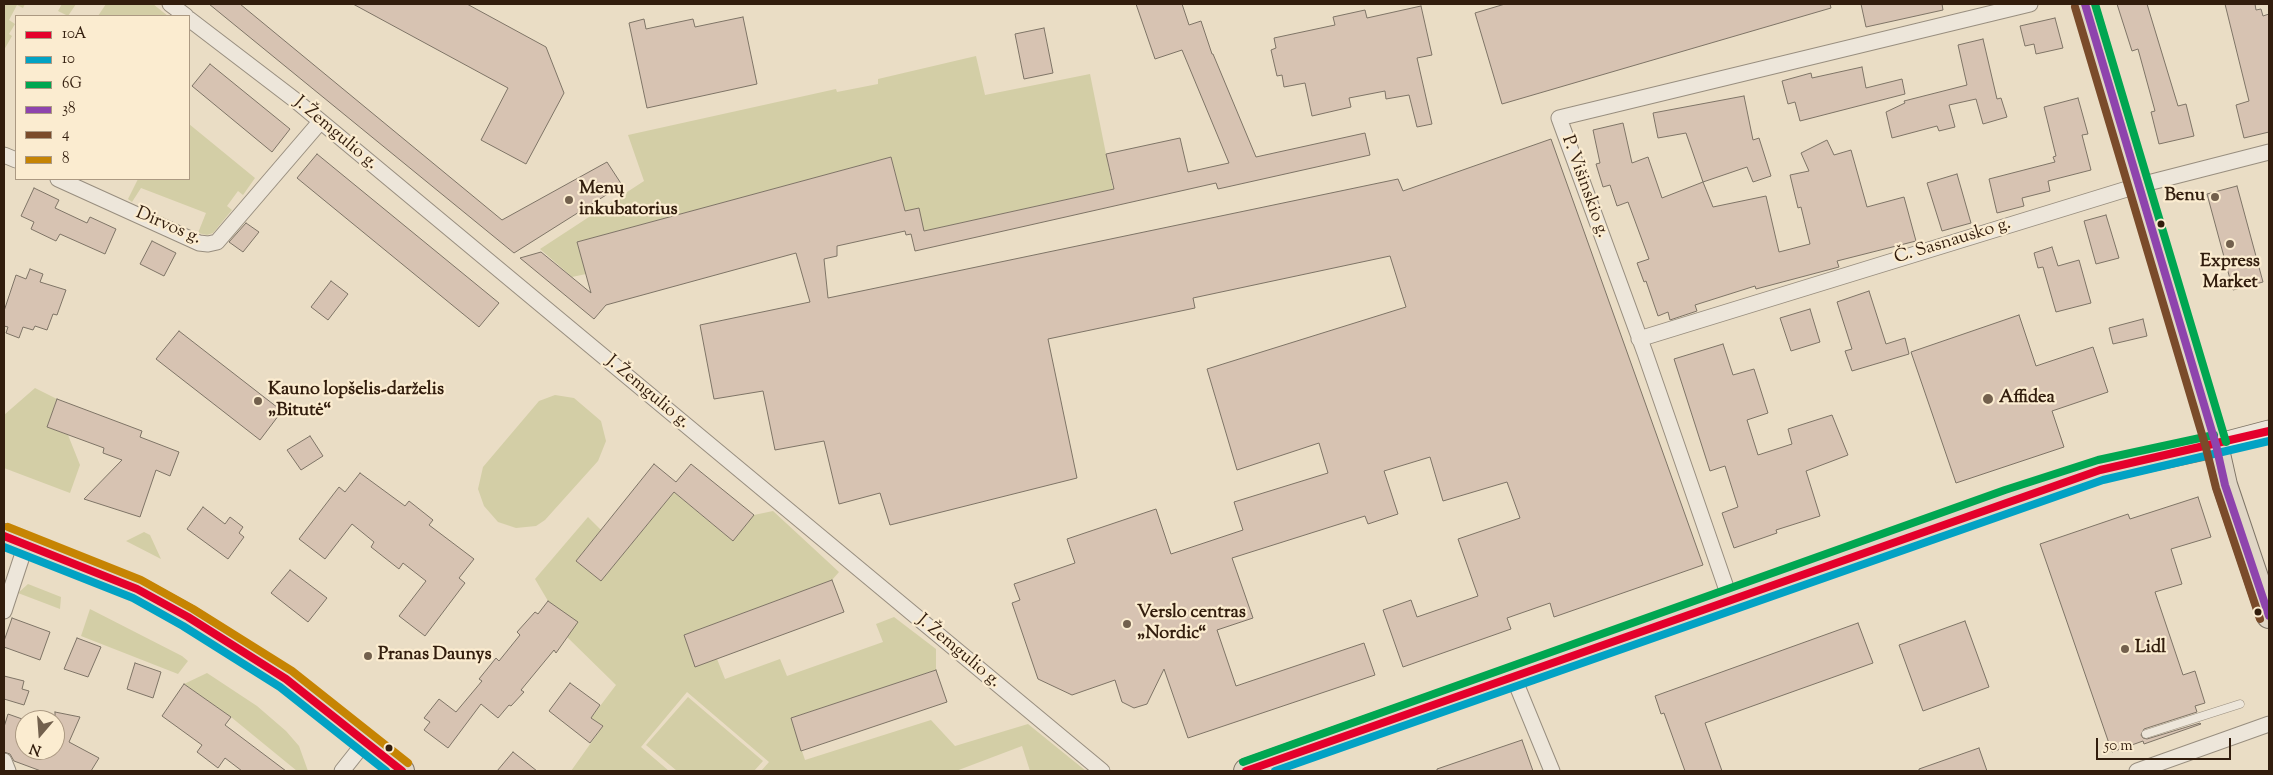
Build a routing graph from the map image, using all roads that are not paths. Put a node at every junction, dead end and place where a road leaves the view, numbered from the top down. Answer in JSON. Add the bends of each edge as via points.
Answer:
{"nodes":[{"id":1,"x":170,"y":4,"type":"edge"},
{"id":2,"x":2030,"y":4,"type":"edge"},
{"id":3,"x":2085,"y":4,"type":"edge"},
{"id":4,"x":185,"y":15,"type":"edge"},
{"id":5,"x":190,"y":20,"type":"edge"},
{"id":6,"x":320,"y":122,"type":"junction"},
{"id":7,"x":2269,"y":152,"type":"edge"},
{"id":8,"x":60,"y":180,"type":"edge"},
{"id":9,"x":2140,"y":185,"type":"junction"},
{"id":10,"x":1639,"y":339,"type":"junction"},
{"id":11,"x":2269,"y":431,"type":"edge"},
{"id":12,"x":2216,"y":444,"type":"junction"},
{"id":13,"x":4,"y":536,"type":"edge"},
{"id":14,"x":26,"y":544,"type":"junction"},
{"id":15,"x":1730,"y":599,"type":"junction"},
{"id":16,"x":4,"y":611,"type":"edge"},
{"id":17,"x":2269,"y":616,"type":"edge"},
{"id":18,"x":1513,"y":676,"type":"junction"},
{"id":19,"x":2240,"y":704,"type":"dead end"},
{"id":20,"x":2269,"y":724,"type":"edge"},
{"id":21,"x":2146,"y":734,"type":"dead end"},
{"id":22,"x":365,"y":742,"type":"junction"},
{"id":23,"x":4,"y":761,"type":"edge"},
{"id":24,"x":8,"y":771,"type":"edge"},
{"id":25,"x":342,"y":771,"type":"edge"},
{"id":26,"x":402,"y":771,"type":"edge"},
{"id":27,"x":1102,"y":771,"type":"edge"},
{"id":28,"x":1246,"y":771,"type":"edge"},
{"id":29,"x":1552,"y":771,"type":"edge"},
{"id":30,"x":2137,"y":771,"type":"edge"}],
"edges":[{"from":1,"to":4,"type":"street"},
{"from":2,"to":10,"type":"street","name":"P. Višinskio g.","via":[[1559,118]]},
{"from":3,"to":9,"type":"main road"},
{"from":5,"to":6,"type":"street","name":"J. Žemgulio g."},
{"from":6,"to":8,"type":"street","name":"Dirvos g.","via":[[217,242],[199,243]]},
{"from":6,"to":27,"type":"street","name":"J. Žemgulio g."},
{"from":7,"to":9,"type":"street","name":"Č. Sasnausko g."},
{"from":9,"to":10,"type":"street","name":"Č. Sasnausko g."},
{"from":9,"to":12,"type":"main road"},
{"from":10,"to":15,"type":"street","name":"P. Višinskio g."},
{"from":11,"to":12,"type":"main road"},
{"from":12,"to":15,"type":"main road","via":[[2100,470]]},
{"from":12,"to":17,"type":"main road","via":[[2224,485]]},
{"from":13,"to":14,"type":"main road"},
{"from":14,"to":16,"type":"street"},
{"from":14,"to":22,"type":"main road","via":[[137,588],[188,617],[286,679]]},
{"from":15,"to":18,"type":"main road"},
{"from":18,"to":28,"type":"main road"},
{"from":18,"to":29,"type":"street"},
{"from":19,"to":21,"type":"lane"},
{"from":20,"to":30,"type":"street"},
{"from":22,"to":25,"type":"street"},
{"from":22,"to":26,"type":"main road"},
{"from":23,"to":24,"type":"street"}]}
